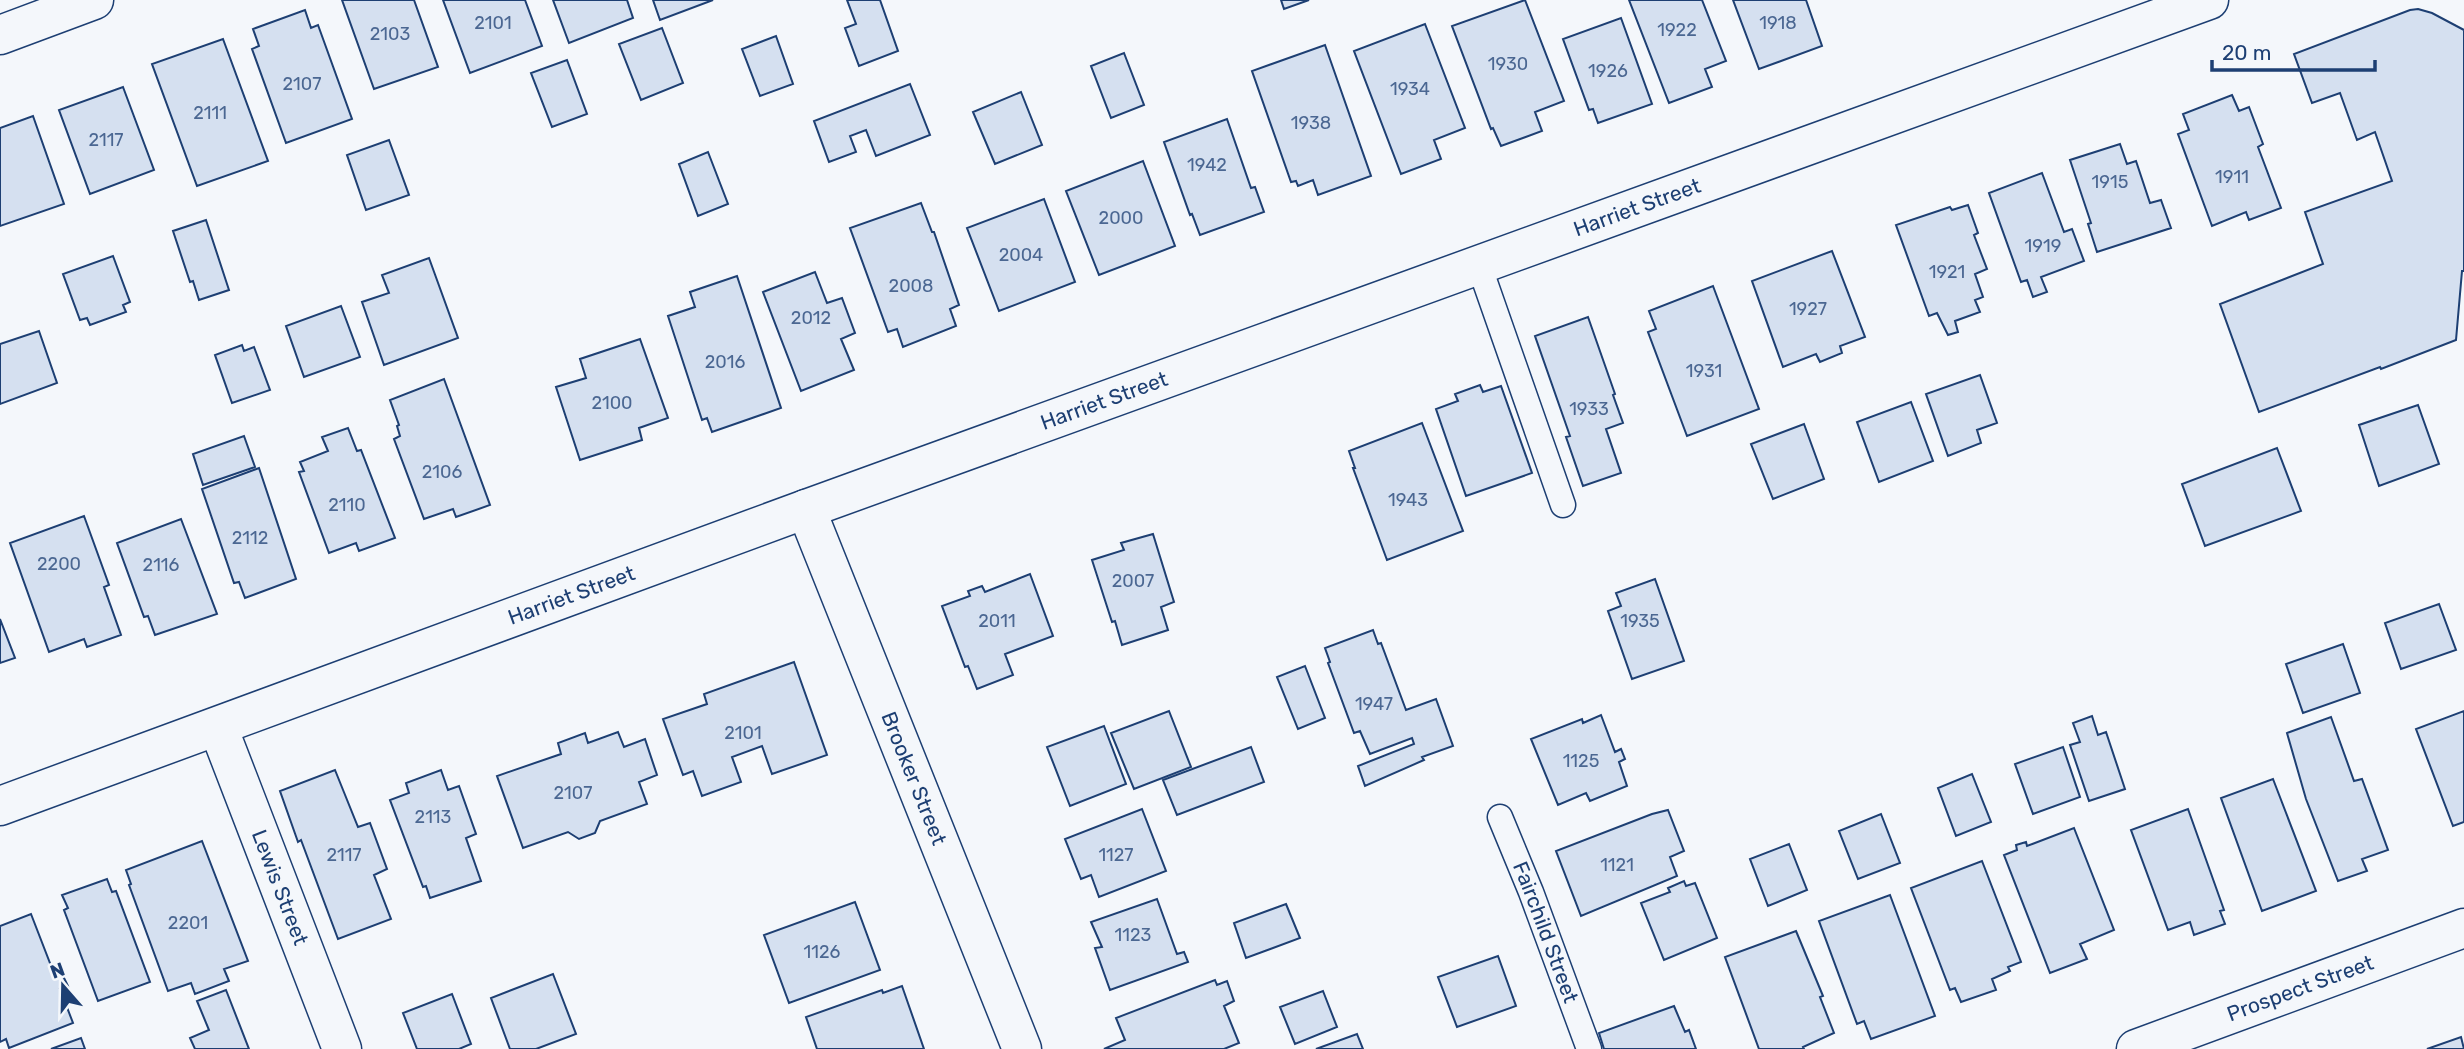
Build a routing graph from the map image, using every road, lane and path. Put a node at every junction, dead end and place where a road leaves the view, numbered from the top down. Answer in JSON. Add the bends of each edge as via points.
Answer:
{"nodes":[{"id":1,"x":94,"y":0,"type":"edge"},
{"id":2,"x":2209,"y":0,"type":"edge"},
{"id":3,"x":54,"y":7,"type":"edge"},
{"id":4,"x":0,"y":34,"type":"edge"},
{"id":5,"x":1479,"y":265,"type":"junction"},
{"id":6,"x":1563,"y":505,"type":"dead end"},
{"id":7,"x":806,"y":509,"type":"junction"},
{"id":8,"x":218,"y":727,"type":"junction"},
{"id":9,"x":0,"y":806,"type":"edge"},
{"id":10,"x":1500,"y":817,"type":"dead end"},
{"id":11,"x":2464,"y":928,"type":"edge"},
{"id":12,"x":342,"y":1049,"type":"edge"},
{"id":13,"x":1022,"y":1049,"type":"edge"},
{"id":14,"x":1589,"y":1049,"type":"edge"},
{"id":15,"x":2136,"y":1049,"type":"edge"}],
"edges":[{"from":1,"to":3,"type":"street"},
{"from":2,"to":5,"type":"street","name":"Harriet Street"},
{"from":3,"to":4,"type":"street"},
{"from":5,"to":6,"type":"lane"},
{"from":5,"to":7,"type":"street","name":"Harriet Street"},
{"from":7,"to":8,"type":"street","name":"Harriet Street"},
{"from":7,"to":13,"type":"street","name":"Brooker Street"},
{"from":8,"to":9,"type":"street","name":"Harriet Street"},
{"from":8,"to":12,"type":"street","name":"Lewis Street"},
{"from":10,"to":14,"type":"lane","name":"Fairchild Street"},
{"from":11,"to":15,"type":"street","name":"Prospect Street"}]}
